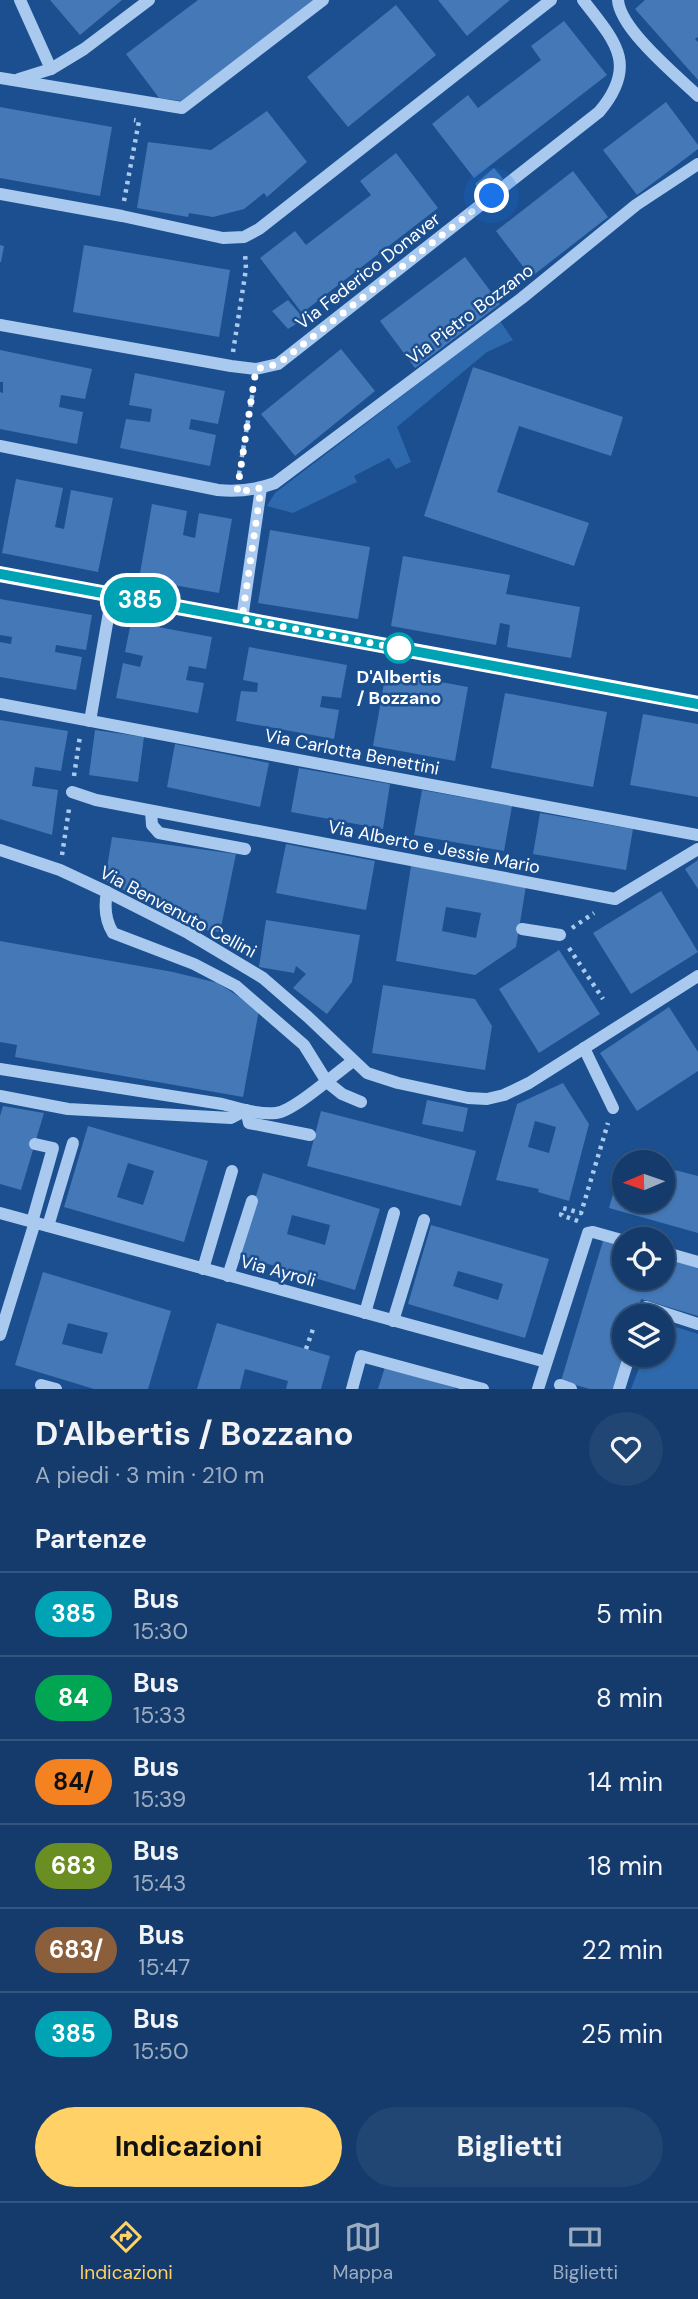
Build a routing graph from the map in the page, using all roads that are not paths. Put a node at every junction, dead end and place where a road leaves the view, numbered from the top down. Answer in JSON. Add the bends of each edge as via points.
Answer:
{"nodes":[{"id":1,"x":20,"y":0,"type":"edge"},
{"id":2,"x":149,"y":0,"type":"edge"},
{"id":3,"x":323,"y":0,"type":"edge"},
{"id":4,"x":551,"y":0,"type":"edge"},
{"id":5,"x":583,"y":0,"type":"edge"},
{"id":6,"x":618,"y":0,"type":"edge"},
{"id":7,"x":641,"y":41,"type":"junction"},
{"id":8,"x":620,"y":56,"type":"junction"},
{"id":9,"x":51,"y":69,"type":"junction"},
{"id":10,"x":0,"y":78,"type":"edge"},
{"id":11,"x":15,"y":80,"type":"junction"},
{"id":12,"x":698,"y":96,"type":"edge"},
{"id":13,"x":698,"y":164,"type":"edge"},
{"id":14,"x":0,"y":194,"type":"edge"},
{"id":15,"x":0,"y":325,"type":"edge"},
{"id":16,"x":0,"y":446,"type":"edge"},
{"id":17,"x":261,"y":488,"type":"junction"},
{"id":18,"x":0,"y":574,"type":"edge"},
{"id":19,"x":113,"y":595,"type":"junction"},
{"id":20,"x":242,"y":619,"type":"junction"},
{"id":21,"x":0,"y":704,"type":"edge"},
{"id":22,"x":698,"y":704,"type":"edge"},
{"id":23,"x":90,"y":721,"type":"junction"},
{"id":24,"x":72,"y":792,"type":"dead end"},
{"id":25,"x":151,"y":811,"type":"junction"},
{"id":26,"x":698,"y":835,"type":"edge"},
{"id":27,"x":245,"y":849,"type":"dead end"},
{"id":28,"x":698,"y":849,"type":"edge"},
{"id":29,"x":0,"y":850,"type":"edge"},
{"id":30,"x":107,"y":892,"type":"junction"},
{"id":31,"x":522,"y":929,"type":"dead end"},
{"id":32,"x":561,"y":935,"type":"road end"},
{"id":33,"x":698,"y":976,"type":"edge"},
{"id":34,"x":584,"y":1048,"type":"junction"},
{"id":35,"x":353,"y":1061,"type":"junction"},
{"id":36,"x":0,"y":1069,"type":"edge"},
{"id":37,"x":327,"y":1082,"type":"junction"},
{"id":38,"x":0,"y":1096,"type":"edge"},
{"id":39,"x":361,"y":1102,"type":"dead end"},
{"id":40,"x":613,"y":1108,"type":"road end"},
{"id":41,"x":246,"y":1110,"type":"junction"},
{"id":42,"x":310,"y":1135,"type":"dead end"},
{"id":43,"x":73,"y":1143,"type":"dead end"},
{"id":44,"x":35,"y":1144,"type":"dead end"},
{"id":45,"x":232,"y":1171,"type":"dead end"},
{"id":46,"x":252,"y":1201,"type":"dead end"},
{"id":47,"x":0,"y":1213,"type":"edge"},
{"id":48,"x":394,"y":1213,"type":"dead end"},
{"id":49,"x":424,"y":1220,"type":"dead end"},
{"id":50,"x":33,"y":1222,"type":"junction"},
{"id":51,"x":48,"y":1226,"type":"junction"},
{"id":52,"x":612,"y":1237,"type":"edge"},
{"id":53,"x":675,"y":1255,"type":"edge"},
{"id":54,"x":698,"y":1262,"type":"edge"},
{"id":55,"x":203,"y":1269,"type":"junction"},
{"id":56,"x":228,"y":1276,"type":"junction"},
{"id":57,"x":365,"y":1313,"type":"junction"},
{"id":58,"x":675,"y":1316,"type":"edge"},
{"id":59,"x":393,"y":1321,"type":"junction"},
{"id":60,"x":698,"y":1324,"type":"edge"},
{"id":61,"x":0,"y":1335,"type":"edge"},
{"id":62,"x":546,"y":1362,"type":"junction"},
{"id":63,"x":626,"y":1367,"type":"edge"},
{"id":64,"x":41,"y":1385,"type":"dead end"},
{"id":65,"x":56,"y":1389,"type":"edge"},
{"id":66,"x":352,"y":1389,"type":"edge"},
{"id":67,"x":483,"y":1389,"type":"edge"},
{"id":68,"x":538,"y":1389,"type":"edge"},
{"id":69,"x":619,"y":1389,"type":"edge"}],
"edges":[{"from":1,"to":9,"type":"street"},
{"from":2,"to":9,"type":"street"},
{"from":3,"to":11,"type":"street","via":[[182,108]]},
{"from":4,"to":14,"type":"street","via":[[244,237],[223,238]]},
{"from":5,"to":8,"type":"street","via":[[611,36]]},
{"from":6,"to":7,"type":"street","via":[[619,9]]},
{"from":7,"to":8,"type":"street"},
{"from":7,"to":12,"type":"street"},
{"from":8,"to":15,"type":"street","name":"Via Federico Donaver","via":[[619,79],[599,112],[278,364],[256,369],[231,366]]},
{"from":9,"to":11,"type":"street"},
{"from":10,"to":11,"type":"street"},
{"from":13,"to":17,"type":"street","name":"Via Pietro Bozzano","via":[[636,205],[522,298],[286,475]]},
{"from":16,"to":17,"type":"street","name":"Via Pietro Bozzano","via":[[237,492]]},
{"from":17,"to":20,"type":"street"},
{"from":18,"to":19,"type":"street"},
{"from":19,"to":20,"type":"street"},
{"from":19,"to":23,"type":"street"},
{"from":20,"to":22,"type":"street"},
{"from":21,"to":23,"type":"street","name":"Via Carlotta Benettini"},
{"from":23,"to":26,"type":"street","name":"Via Carlotta Benettini"},
{"from":24,"to":25,"type":"street","name":"Via Alberto e Jessie Mario"},
{"from":25,"to":27,"type":"street","via":[[152,825],[159,833]]},
{"from":25,"to":28,"type":"street","name":"Via Alberto e Jessie Mario","via":[[615,899]]},
{"from":29,"to":30,"type":"street","name":"Via Benvenuto Cellini"},
{"from":30,"to":35,"type":"street","name":"Via Benvenuto Cellini","via":[[263,978]]},
{"from":30,"to":37,"type":"street","via":[[107,924],[113,933],[194,964],[236,986],[304,1045]]},
{"from":31,"to":32,"type":"street"},
{"from":33,"to":34,"type":"street","name":"Via Benvenuto Cellini"},
{"from":34,"to":35,"type":"street","name":"Via Benvenuto Cellini","via":[[529,1083],[487,1099],[398,1083],[368,1073]]},
{"from":34,"to":40,"type":"street"},
{"from":35,"to":37,"type":"street"},
{"from":36,"to":41,"type":"street"},
{"from":37,"to":39,"type":"street"},
{"from":37,"to":41,"type":"street","via":[[278,1113]]},
{"from":38,"to":41,"type":"street","via":[[68,1109],[163,1115],[231,1118]]},
{"from":41,"to":42,"type":"street","via":[[249,1123]]},
{"from":43,"to":51,"type":"street"},
{"from":44,"to":50,"type":"street","via":[[53,1148]]},
{"from":45,"to":55,"type":"street"},
{"from":46,"to":56,"type":"street"},
{"from":47,"to":50,"type":"street","name":"Via Ayroli"},
{"from":48,"to":57,"type":"street"},
{"from":49,"to":59,"type":"street"},
{"from":50,"to":51,"type":"street","name":"Via Ayroli"},
{"from":50,"to":61,"type":"street"},
{"from":51,"to":55,"type":"street","name":"Via Ayroli"},
{"from":52,"to":62,"type":"street","via":[[588,1233]]},
{"from":53,"to":54,"type":"street"},
{"from":55,"to":56,"type":"street","name":"Via Ayroli"},
{"from":56,"to":57,"type":"street","name":"Via Ayroli"},
{"from":57,"to":59,"type":"street","name":"Via Ayroli"},
{"from":58,"to":60,"type":"street"},
{"from":59,"to":62,"type":"street","name":"Via Ayroli"},
{"from":62,"to":68,"type":"street"},
{"from":63,"to":69,"type":"street"},
{"from":64,"to":65,"type":"street"},
{"from":66,"to":67,"type":"street","via":[[361,1356]]}]}
